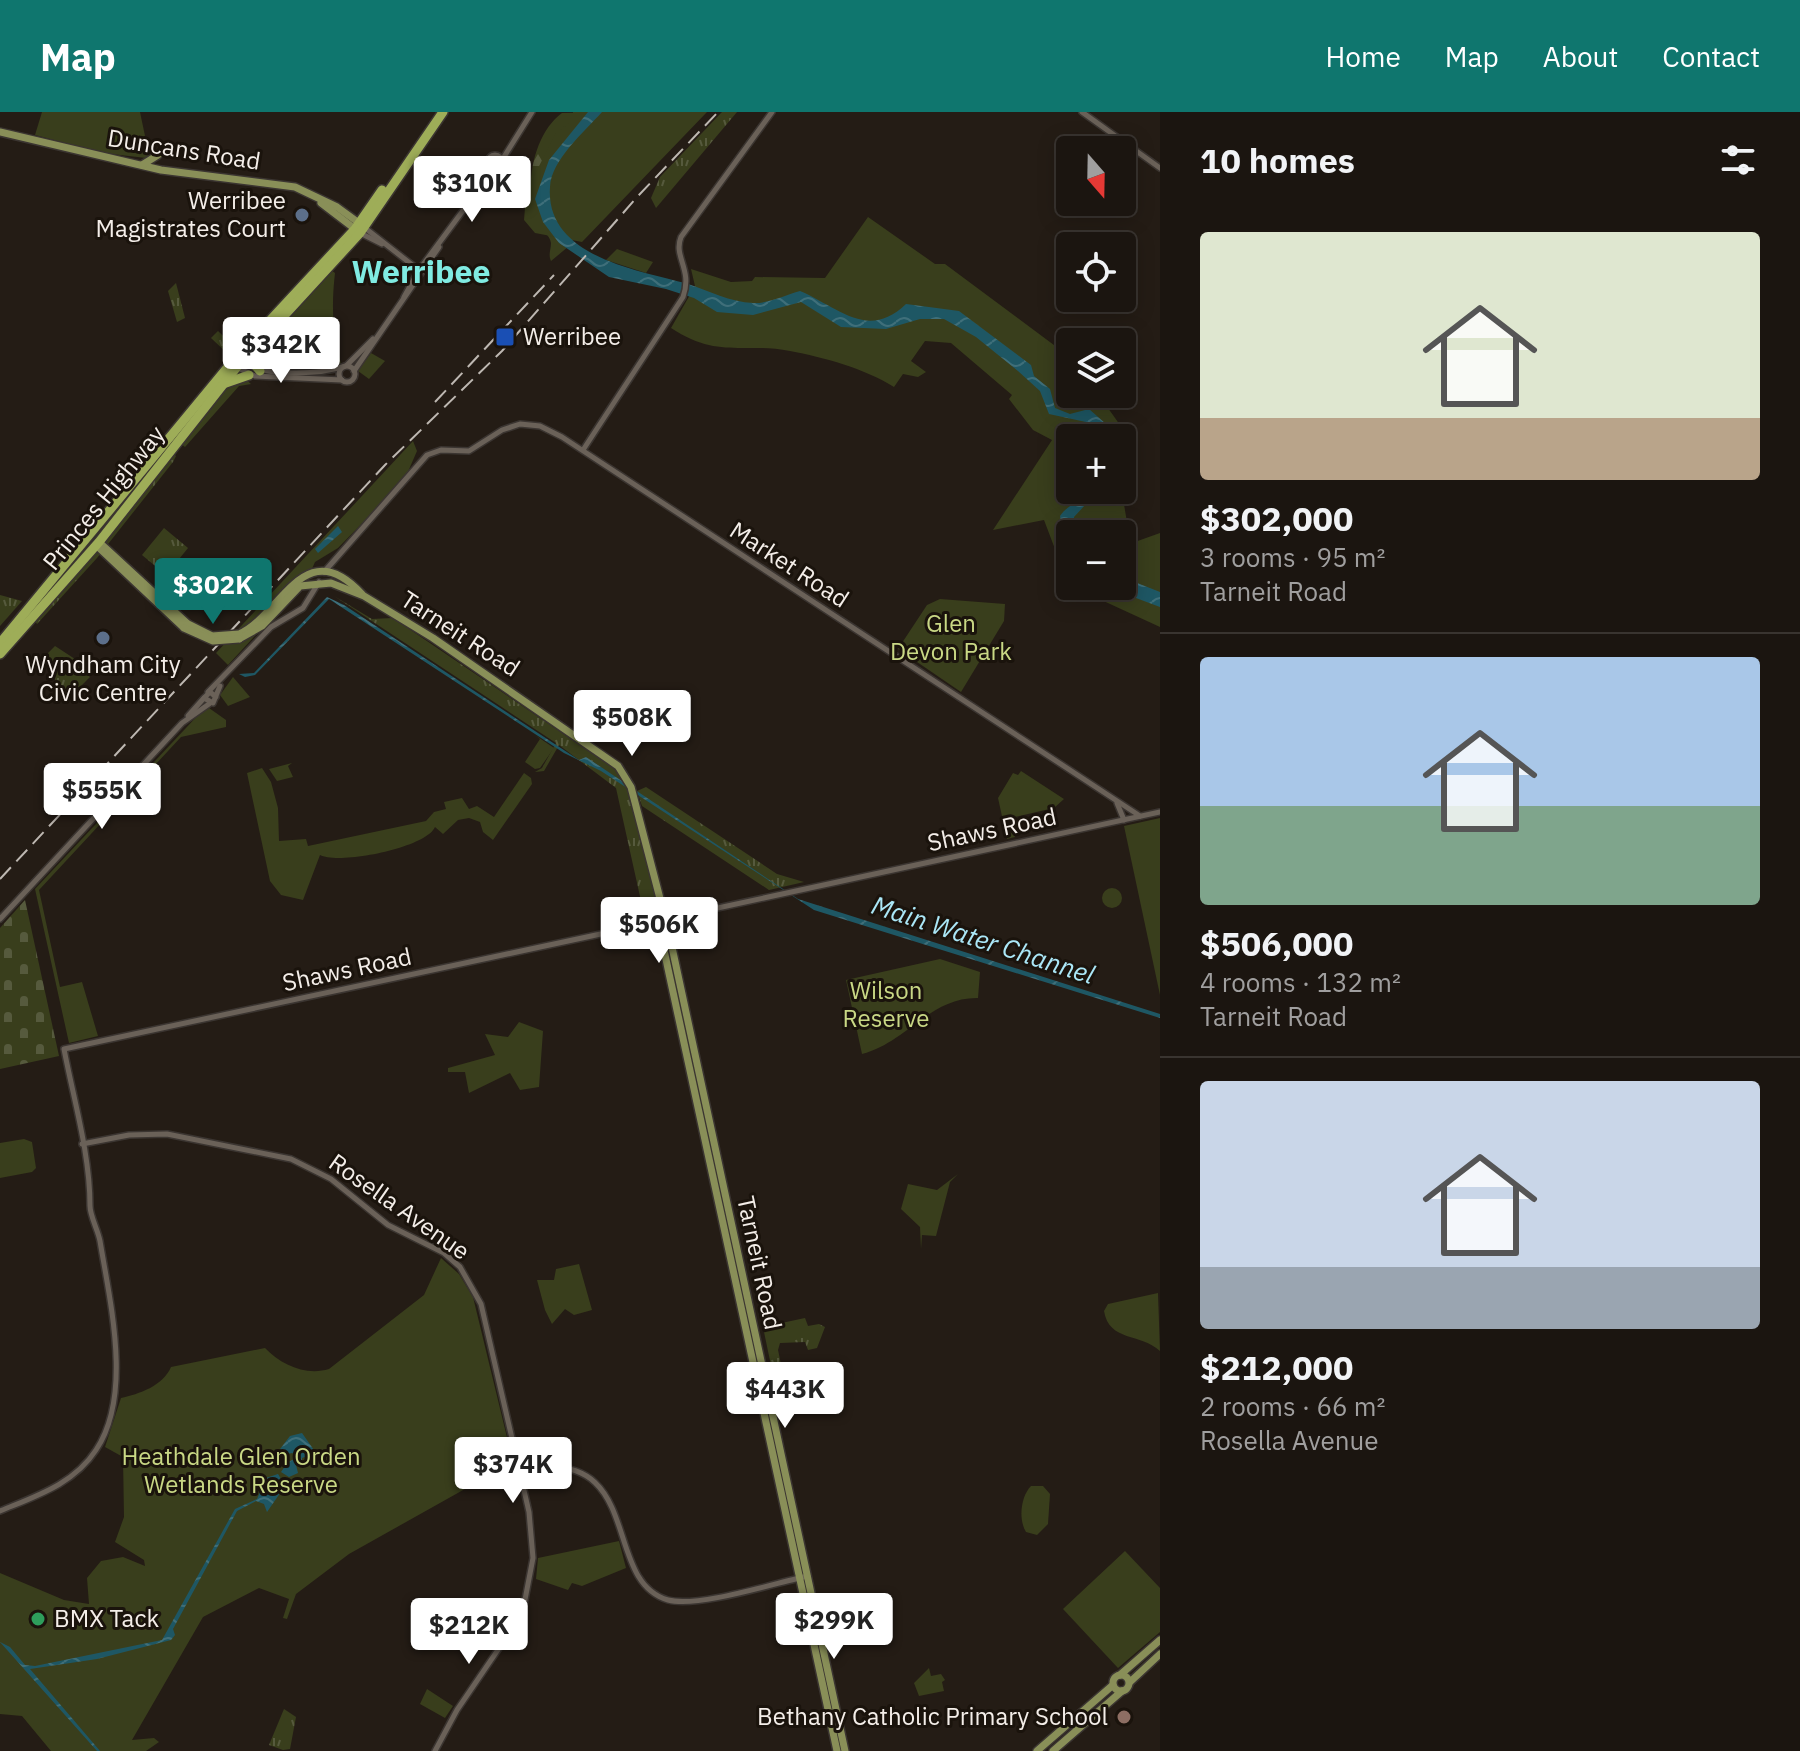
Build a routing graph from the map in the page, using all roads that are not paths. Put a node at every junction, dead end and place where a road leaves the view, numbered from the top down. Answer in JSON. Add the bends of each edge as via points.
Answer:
{"nodes":[{"id":1,"x":532,"y":112,"type":"edge"},
{"id":2,"x":769,"y":112,"type":"edge"},
{"id":3,"x":1082,"y":112,"type":"edge"},
{"id":4,"x":438,"y":116,"type":"edge"},
{"id":5,"x":0,"y":132,"type":"edge"},
{"id":6,"x":511,"y":142,"type":"junction"},
{"id":7,"x":158,"y":155,"type":"dead end"},
{"id":8,"x":496,"y":155,"type":"junction"},
{"id":9,"x":502,"y":160,"type":"junction"},
{"id":10,"x":488,"y":164,"type":"junction"},
{"id":11,"x":140,"y":166,"type":"junction"},
{"id":12,"x":1160,"y":167,"type":"edge"},
{"id":13,"x":497,"y":169,"type":"junction"},
{"id":14,"x":479,"y":189,"type":"junction"},
{"id":15,"x":360,"y":228,"type":"junction"},
{"id":16,"x":421,"y":272,"type":"junction"},
{"id":17,"x":286,"y":307,"type":"junction"},
{"id":18,"x":376,"y":336,"type":"junction"},
{"id":19,"x":259,"y":342,"type":"junction"},
{"id":20,"x":236,"y":362,"type":"junction"},
{"id":21,"x":345,"y":366,"type":"junction"},
{"id":22,"x":260,"y":371,"type":"junction"},
{"id":23,"x":354,"y":371,"type":"junction"},
{"id":24,"x":249,"y":375,"type":"junction"},
{"id":25,"x":342,"y":380,"type":"junction"},
{"id":26,"x":221,"y":386,"type":"junction"},
{"id":27,"x":170,"y":442,"type":"junction"},
{"id":28,"x":583,"y":450,"type":"junction"},
{"id":29,"x":95,"y":542,"type":"junction"},
{"id":30,"x":323,"y":572,"type":"junction"},
{"id":31,"x":319,"y":582,"type":"junction"},
{"id":32,"x":364,"y":596,"type":"junction"},
{"id":33,"x":24,"y":618,"type":"junction"},
{"id":34,"x":239,"y":636,"type":"junction"},
{"id":35,"x":0,"y":643,"type":"edge"},
{"id":36,"x":0,"y":654,"type":"edge"},
{"id":37,"x":226,"y":675,"type":"junction"},
{"id":38,"x":206,"y":695,"type":"junction"},
{"id":39,"x":216,"y":697,"type":"junction"},
{"id":40,"x":209,"y":704,"type":"junction"},
{"id":41,"x":182,"y":723,"type":"junction"},
{"id":42,"x":1116,"y":802,"type":"junction"},
{"id":43,"x":1160,"y":812,"type":"edge"},
{"id":44,"x":1140,"y":816,"type":"junction"},
{"id":45,"x":1124,"y":820,"type":"junction"},
{"id":46,"x":0,"y":919,"type":"edge"},
{"id":47,"x":662,"y":920,"type":"junction"},
{"id":48,"x":82,"y":1144,"type":"junction"},
{"id":49,"x":720,"y":1192,"type":"junction"},
{"id":50,"x":777,"y":1434,"type":"junction"},
{"id":51,"x":776,"y":1465,"type":"junction"},
{"id":52,"x":520,"y":1470,"type":"junction"},
{"id":53,"x":0,"y":1511,"type":"edge"},
{"id":54,"x":804,"y":1577,"type":"junction"},
{"id":55,"x":1160,"y":1640,"type":"edge"},
{"id":56,"x":1160,"y":1654,"type":"edge"},
{"id":57,"x":1120,"y":1675,"type":"junction"},
{"id":58,"x":1129,"y":1682,"type":"junction"},
{"id":59,"x":1113,"y":1685,"type":"junction"},
{"id":60,"x":1122,"y":1691,"type":"junction"},
{"id":61,"x":435,"y":1751,"type":"edge"},
{"id":62,"x":837,"y":1751,"type":"edge"},
{"id":63,"x":845,"y":1751,"type":"edge"},
{"id":64,"x":1037,"y":1751,"type":"edge"},
{"id":65,"x":1053,"y":1751,"type":"edge"}],
"edges":[{"from":1,"to":6,"type":"street"},
{"from":2,"to":28,"type":"street","via":[[681,237],[678,247],[688,284],[684,296]]},
{"from":3,"to":12,"type":"street"},
{"from":4,"to":15,"type":"highway"},
{"from":5,"to":11,"type":"main road","name":"Duncans Road"},
{"from":6,"to":8,"type":"street"},
{"from":6,"to":9,"type":"street"},
{"from":7,"to":11,"type":"main road"},
{"from":8,"to":9,"type":"street"},
{"from":8,"to":10,"type":"street"},
{"from":9,"to":13,"type":"street"},
{"from":10,"to":13,"type":"street"},
{"from":10,"to":14,"type":"street"},
{"from":11,"to":15,"type":"main road","name":"Duncans Road","via":[[295,187]]},
{"from":13,"to":14,"type":"street"},
{"from":14,"to":16,"type":"street"},
{"from":15,"to":16,"type":"street","name":"Duncans Road"},
{"from":15,"to":17,"type":"highway"},
{"from":16,"to":18,"type":"street"},
{"from":17,"to":19,"type":"highway"},
{"from":17,"to":20,"type":"highway"},
{"from":18,"to":21,"type":"street"},
{"from":18,"to":23,"type":"street"},
{"from":19,"to":20,"type":"highway"},
{"from":19,"to":22,"type":"highway","via":[[252,362]]},
{"from":20,"to":22,"type":"street"},
{"from":20,"to":24,"type":"street"},
{"from":20,"to":26,"type":"highway","name":"Princes Highway"},
{"from":20,"to":27,"type":"highway","name":"Princes Highway"},
{"from":21,"to":22,"type":"street","via":[[320,372]]},
{"from":21,"to":23,"type":"street"},
{"from":21,"to":25,"type":"street","via":[[339,374]]},
{"from":23,"to":25,"type":"street","via":[[352,379]]},
{"from":24,"to":25,"type":"street"},
{"from":24,"to":26,"type":"highway"},
{"from":26,"to":27,"type":"highway","name":"Princes Highway"},
{"from":27,"to":29,"type":"highway","name":"Princes Highway"},
{"from":28,"to":30,"type":"street","name":"Market Road","via":[[551,430],[520,424],[475,450],[434,452]]},
{"from":28,"to":42,"type":"street","name":"Market Road"},
{"from":29,"to":33,"type":"highway","name":"Princes Highway"},
{"from":29,"to":34,"type":"main road","bridge":true,"via":[[186,626],[213,641]]},
{"from":30,"to":31,"type":"main road"},
{"from":30,"to":32,"type":"main road","name":"Tarneit Road"},
{"from":30,"to":34,"type":"main road","via":[[291,583]]},
{"from":31,"to":32,"type":"main road","name":"Tarneit Road"},
{"from":31,"to":34,"type":"main road","via":[[295,589],[262,626]]},
{"from":31,"to":37,"type":"street","via":[[303,608],[271,627]]},
{"from":32,"to":47,"type":"main road","name":"Tarneit Road","via":[[618,766],[631,787]]},
{"from":33,"to":35,"type":"highway","name":"Princes Highway"},
{"from":33,"to":36,"type":"highway","name":"Princes Highway"},
{"from":37,"to":38,"type":"street"},
{"from":37,"to":39,"type":"street"},
{"from":38,"to":39,"type":"street"},
{"from":38,"to":40,"type":"street"},
{"from":38,"to":41,"type":"street"},
{"from":39,"to":40,"type":"street"},
{"from":40,"to":41,"type":"street"},
{"from":41,"to":46,"type":"street"},
{"from":42,"to":44,"type":"street","name":"Market Road"},
{"from":42,"to":45,"type":"street"},
{"from":43,"to":44,"type":"street","name":"Shaws Road"},
{"from":44,"to":45,"type":"street","name":"Shaws Road"},
{"from":45,"to":47,"type":"street","name":"Shaws Road"},
{"from":47,"to":48,"type":"street","name":"Shaws Road","via":[[64,1049]]},
{"from":47,"to":49,"type":"main road","name":"Tarneit Road"},
{"from":48,"to":52,"type":"street","name":"Rosella Avenue","via":[[161,1134],[282,1156],[326,1176],[394,1228],[447,1255],[468,1277],[481,1305]]},
{"from":48,"to":53,"type":"street","via":[[112,1327],[115,1400],[98,1448],[60,1485]]},
{"from":49,"to":50,"type":"main road","name":"Tarneit Road"},
{"from":49,"to":51,"type":"main road","name":"Tarneit Road"},
{"from":50,"to":51,"type":"main road"},
{"from":50,"to":54,"type":"main road","name":"Tarneit Road"},
{"from":51,"to":54,"type":"main road","name":"Tarneit Road"},
{"from":52,"to":54,"type":"street","via":[[562,1469],[595,1485],[618,1516],[636,1575],[663,1598],[696,1601]]},
{"from":52,"to":61,"type":"street","name":"Rosella Avenue","via":[[533,1540],[525,1597]]},
{"from":54,"to":62,"type":"main road","name":"Tarneit Road"},
{"from":54,"to":63,"type":"main road","name":"Tarneit Road"},
{"from":55,"to":57,"type":"main road"},
{"from":56,"to":58,"type":"main road"},
{"from":57,"to":58,"type":"main road"},
{"from":57,"to":59,"type":"main road"},
{"from":58,"to":60,"type":"main road"},
{"from":59,"to":60,"type":"main road"},
{"from":59,"to":64,"type":"main road"},
{"from":60,"to":65,"type":"main road"}]}
